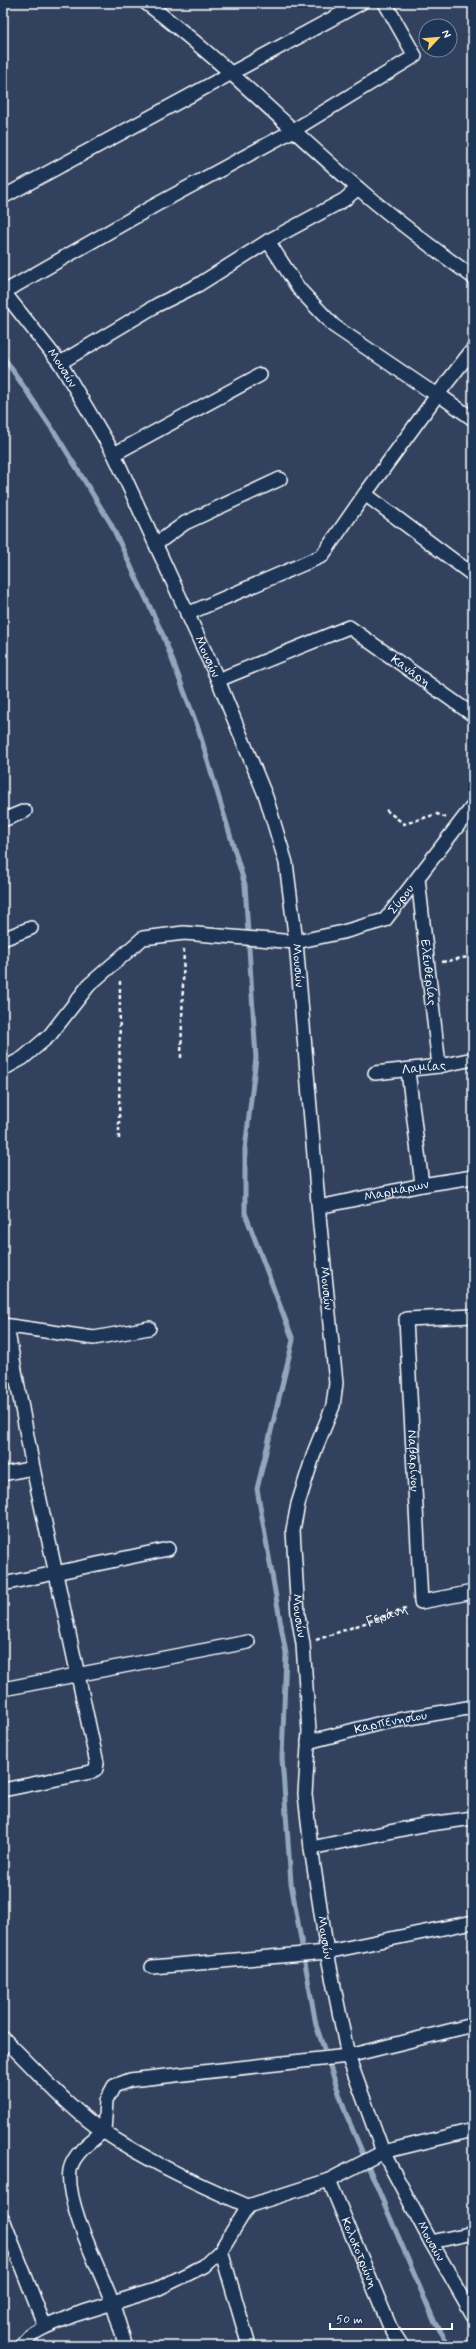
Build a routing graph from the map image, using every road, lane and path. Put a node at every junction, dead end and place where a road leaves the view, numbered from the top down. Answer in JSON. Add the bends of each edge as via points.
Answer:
{"nodes":[{"id":1,"x":146,"y":3,"type":"edge"},
{"id":2,"x":361,"y":3,"type":"edge"},
{"id":3,"x":385,"y":3,"type":"edge"},
{"id":4,"x":232,"y":73,"type":"junction"},
{"id":5,"x":294,"y":130,"type":"junction"},
{"id":6,"x":358,"y":188,"type":"junction"},
{"id":7,"x":3,"y":198,"type":"edge"},
{"id":8,"x":268,"y":241,"type":"junction"},
{"id":9,"x":473,"y":278,"type":"edge"},
{"id":10,"x":3,"y":292,"type":"edge"},
{"id":11,"x":473,"y":349,"type":"edge"},
{"id":12,"x":60,"y":363,"type":"junction"},
{"id":13,"x":260,"y":375,"type":"dead end"},
{"id":14,"x":438,"y":394,"type":"junction"},
{"id":15,"x":473,"y":419,"type":"edge"},
{"id":16,"x":114,"y":454,"type":"junction"},
{"id":17,"x":280,"y":479,"type":"dead end"},
{"id":18,"x":365,"y":494,"type":"junction"},
{"id":19,"x":156,"y":544,"type":"junction"},
{"id":20,"x":473,"y":575,"type":"edge"},
{"id":21,"x":187,"y":614,"type":"junction"},
{"id":22,"x":218,"y":680,"type":"junction"},
{"id":23,"x":473,"y":715,"type":"edge"},
{"id":24,"x":473,"y":806,"type":"edge"},
{"id":25,"x":386,"y":810,"type":"dead end"},
{"id":26,"x":25,"y":811,"type":"dead end"},
{"id":27,"x":3,"y":820,"type":"edge"},
{"id":28,"x":460,"y":823,"type":"junction"},
{"id":29,"x":418,"y":878,"type":"junction"},
{"id":30,"x":31,"y":928,"type":"dead end"},
{"id":31,"x":184,"y":933,"type":"junction"},
{"id":32,"x":3,"y":939,"type":"edge"},
{"id":33,"x":296,"y":942,"type":"junction"},
{"id":34,"x":473,"y":956,"type":"edge"},
{"id":35,"x":120,"y":958,"type":"junction"},
{"id":36,"x":428,"y":965,"type":"junction"},
{"id":37,"x":181,"y":1058,"type":"dead end"},
{"id":38,"x":473,"y":1060,"type":"edge"},
{"id":39,"x":439,"y":1066,"type":"junction"},
{"id":40,"x":3,"y":1069,"type":"edge"},
{"id":41,"x":408,"y":1071,"type":"junction"},
{"id":42,"x":375,"y":1074,"type":"dead end"},
{"id":43,"x":119,"y":1139,"type":"dead end"},
{"id":44,"x":473,"y":1177,"type":"edge"},
{"id":45,"x":422,"y":1185,"type":"junction"},
{"id":46,"x":319,"y":1207,"type":"junction"},
{"id":47,"x":473,"y":1316,"type":"edge"},
{"id":48,"x":5,"y":1326,"type":"edge"},
{"id":49,"x":149,"y":1328,"type":"dead end"},
{"id":50,"x":33,"y":1468,"type":"junction"},
{"id":51,"x":3,"y":1474,"type":"edge"},
{"id":52,"x":168,"y":1549,"type":"dead end"},
{"id":53,"x":56,"y":1573,"type":"junction"},
{"id":54,"x":3,"y":1584,"type":"edge"},
{"id":55,"x":473,"y":1592,"type":"edge"},
{"id":56,"x":421,"y":1602,"type":"junction"},
{"id":57,"x":248,"y":1642,"type":"dead end"},
{"id":58,"x":303,"y":1644,"type":"junction"},
{"id":59,"x":79,"y":1674,"type":"junction"},
{"id":60,"x":3,"y":1689,"type":"edge"},
{"id":61,"x":473,"y":1707,"type":"edge"},
{"id":62,"x":308,"y":1742,"type":"junction"},
{"id":63,"x":3,"y":1790,"type":"edge"},
{"id":64,"x":473,"y":1818,"type":"edge"},
{"id":65,"x":311,"y":1848,"type":"junction"},
{"id":66,"x":473,"y":1922,"type":"edge"},
{"id":67,"x":327,"y":1952,"type":"junction"},
{"id":68,"x":152,"y":1967,"type":"dead end"},
{"id":69,"x":473,"y":2026,"type":"edge"},
{"id":70,"x":3,"y":2038,"type":"edge"},
{"id":71,"x":348,"y":2056,"type":"junction"},
{"id":72,"x":473,"y":2130,"type":"edge"},
{"id":73,"x":104,"y":2131,"type":"junction"},
{"id":74,"x":379,"y":2155,"type":"junction"},
{"id":75,"x":330,"y":2180,"type":"junction"},
{"id":76,"x":248,"y":2206,"type":"junction"},
{"id":77,"x":3,"y":2219,"type":"edge"},
{"id":78,"x":473,"y":2233,"type":"edge"},
{"id":79,"x":431,"y":2242,"type":"junction"},
{"id":80,"x":221,"y":2250,"type":"junction"},
{"id":81,"x":112,"y":2303,"type":"junction"},
{"id":82,"x":473,"y":2315,"type":"edge"},
{"id":83,"x":46,"y":2327,"type":"junction"},
{"id":84,"x":22,"y":2346,"type":"edge"},
{"id":85,"x":126,"y":2346,"type":"edge"},
{"id":86,"x":248,"y":2346,"type":"edge"},
{"id":87,"x":402,"y":2346,"type":"edge"}],
"edges":[{"from":1,"to":4,"type":"street"},
{"from":2,"to":4,"type":"street"},
{"from":3,"to":5,"type":"street","via":[[415,56]]},
{"from":4,"to":5,"type":"street"},
{"from":4,"to":7,"type":"street"},
{"from":5,"to":6,"type":"street"},
{"from":5,"to":10,"type":"street"},
{"from":6,"to":8,"type":"street","via":[[344,200]]},
{"from":6,"to":9,"type":"street","via":[[408,230]]},
{"from":8,"to":12,"type":"street","via":[[198,285],[156,305]]},
{"from":8,"to":14,"type":"street","via":[[299,289],[334,326],[420,385]]},
{"from":10,"to":12,"type":"street","name":"Μουσών"},
{"from":11,"to":14,"type":"street"},
{"from":12,"to":16,"type":"street","name":"Μουσών"},
{"from":13,"to":16,"type":"street"},
{"from":14,"to":15,"type":"street"},
{"from":14,"to":18,"type":"street"},
{"from":16,"to":19,"type":"street","name":"Μουσών"},
{"from":17,"to":19,"type":"street","via":[[185,523]]},
{"from":18,"to":20,"type":"street"},
{"from":18,"to":21,"type":"street","via":[[322,556]]},
{"from":19,"to":21,"type":"street","name":"Μουσών"},
{"from":21,"to":22,"type":"street","name":"Μουσών"},
{"from":22,"to":23,"type":"street","name":"Κανάρη","via":[[349,627]]},
{"from":22,"to":33,"type":"street","name":"Μουσών","via":[[266,797],[286,863]]},
{"from":24,"to":28,"type":"street","name":"Σύρου"},
{"from":25,"to":28,"type":"path","via":[[404,824],[437,814]]},
{"from":26,"to":27,"type":"street"},
{"from":28,"to":29,"type":"street","name":"Σύρου"},
{"from":29,"to":33,"type":"street","name":"Σύρου","via":[[385,920]]},
{"from":29,"to":36,"type":"street","name":"Ελευθερίας"},
{"from":30,"to":32,"type":"street"},
{"from":31,"to":33,"type":"street","name":"Σύρου"},
{"from":31,"to":35,"type":"street","name":"Σύρου","via":[[143,938]]},
{"from":31,"to":37,"type":"path"},
{"from":33,"to":46,"type":"street","name":"Μουσών"},
{"from":34,"to":36,"type":"path"},
{"from":35,"to":40,"type":"street","name":"Σύρου","via":[[89,985],[50,1035],[23,1058]]},
{"from":35,"to":43,"type":"path"},
{"from":36,"to":39,"type":"street","name":"Ελευθερίας"},
{"from":38,"to":39,"type":"street","name":"Λαμίας"},
{"from":39,"to":41,"type":"street","name":"Λαμίας"},
{"from":41,"to":42,"type":"street","name":"Λαμίας"},
{"from":41,"to":45,"type":"street"},
{"from":44,"to":45,"type":"street","name":"Μαρμάρων"},
{"from":45,"to":46,"type":"street","name":"Μαρμάρων"},
{"from":46,"to":58,"type":"street","name":"Μουσών","via":[[336,1396],[298,1504],[293,1530],[298,1615]]},
{"from":47,"to":56,"type":"street","name":"Ναβαρίνου","via":[[406,1319]]},
{"from":48,"to":49,"type":"street","via":[[94,1338]]},
{"from":48,"to":50,"type":"street"},
{"from":50,"to":51,"type":"street"},
{"from":50,"to":53,"type":"street"},
{"from":52,"to":53,"type":"street"},
{"from":53,"to":54,"type":"street"},
{"from":53,"to":59,"type":"street"},
{"from":55,"to":56,"type":"street","name":"Γεράνη"},
{"from":56,"to":58,"type":"path","name":"Γεράνη"},
{"from":57,"to":59,"type":"street"},
{"from":58,"to":62,"type":"street","name":"Μουσών"},
{"from":59,"to":60,"type":"street"},
{"from":59,"to":63,"type":"street","via":[[97,1759],[96,1769]]},
{"from":61,"to":62,"type":"street","name":"Καρπενησίου","via":[[381,1723]]},
{"from":62,"to":65,"type":"street","name":"Μουσών","via":[[306,1794]]},
{"from":64,"to":65,"type":"street","via":[[423,1825]]},
{"from":65,"to":67,"type":"street","name":"Μουσών"},
{"from":66,"to":67,"type":"street"},
{"from":67,"to":68,"type":"street"},
{"from":67,"to":71,"type":"street","name":"Μουσών"},
{"from":69,"to":71,"type":"street"},
{"from":70,"to":73,"type":"street","via":[[64,2098]]},
{"from":71,"to":73,"type":"street","via":[[122,2082],[114,2086],[109,2093]]},
{"from":71,"to":74,"type":"street","name":"Μουσών"},
{"from":72,"to":74,"type":"street"},
{"from":73,"to":76,"type":"street","via":[[214,2192]]},
{"from":73,"to":81,"type":"street","via":[[76,2156],[70,2169],[74,2206]]},
{"from":74,"to":75,"type":"street"},
{"from":74,"to":79,"type":"street","name":"Μουσών"},
{"from":75,"to":76,"type":"street"},
{"from":75,"to":87,"type":"street","name":"Κολοκοτρώνη","via":[[390,2327]]},
{"from":76,"to":80,"type":"street"},
{"from":77,"to":83,"type":"street"},
{"from":78,"to":79,"type":"street"},
{"from":79,"to":82,"type":"street","name":"Μουσών"},
{"from":80,"to":81,"type":"street","via":[[204,2266],[162,2287]]},
{"from":80,"to":86,"type":"street"},
{"from":81,"to":83,"type":"street"},
{"from":81,"to":85,"type":"street"},
{"from":83,"to":84,"type":"street","via":[[34,2333]]}]}
